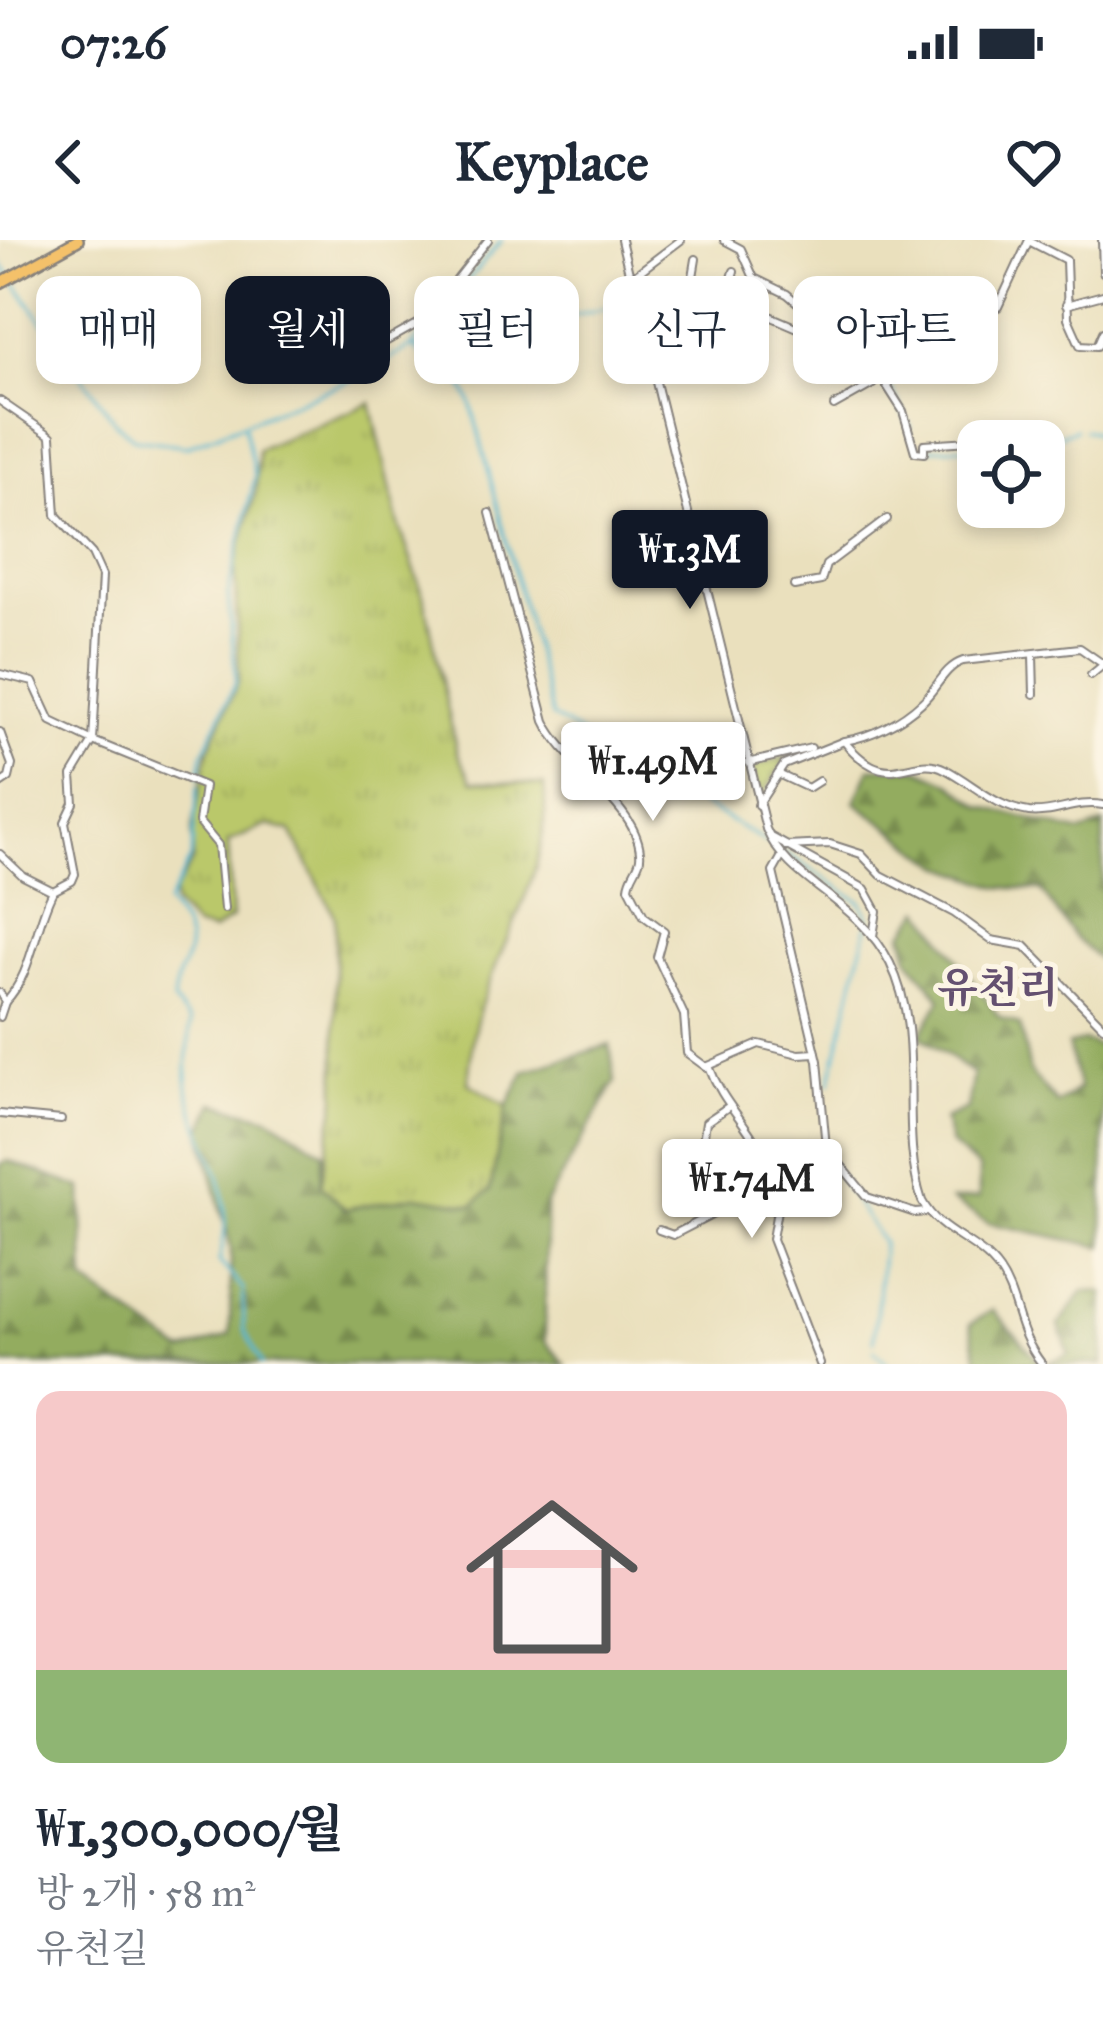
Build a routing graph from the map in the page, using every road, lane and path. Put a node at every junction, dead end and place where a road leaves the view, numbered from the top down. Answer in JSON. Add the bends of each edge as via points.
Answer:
{"nodes":[{"id":1,"x":78,"y":240,"type":"edge"},
{"id":2,"x":488,"y":240,"type":"edge"},
{"id":3,"x":621,"y":240,"type":"edge"},
{"id":4,"x":681,"y":240,"type":"edge"},
{"id":5,"x":724,"y":240,"type":"edge"},
{"id":6,"x":1029,"y":240,"type":"edge"},
{"id":7,"x":1102,"y":240,"type":"edge"},
{"id":8,"x":696,"y":259,"type":"dead end"},
{"id":9,"x":734,"y":271,"type":"dead end"},
{"id":10,"x":1103,"y":272,"type":"edge"},
{"id":11,"x":630,"y":276,"type":"edge"},
{"id":12,"x":634,"y":276,"type":"edge"},
{"id":13,"x":693,"y":276,"type":"edge"},
{"id":14,"x":733,"y":276,"type":"edge"},
{"id":15,"x":0,"y":283,"type":"edge"},
{"id":16,"x":1103,"y":295,"type":"edge"},
{"id":17,"x":793,"y":299,"type":"edge"},
{"id":18,"x":1066,"y":304,"type":"junction"},
{"id":19,"x":998,"y":307,"type":"edge"},
{"id":20,"x":1103,"y":332,"type":"edge"},
{"id":21,"x":390,"y":339,"type":"edge"},
{"id":22,"x":656,"y":384,"type":"edge"},
{"id":23,"x":873,"y":384,"type":"edge"},
{"id":24,"x":889,"y":384,"type":"edge"},
{"id":25,"x":0,"y":401,"type":"edge"},
{"id":26,"x":834,"y":406,"type":"dead end"},
{"id":27,"x":957,"y":442,"type":"edge"},
{"id":28,"x":490,"y":513,"type":"dead end"},
{"id":29,"x":887,"y":519,"type":"dead end"},
{"id":30,"x":794,"y":586,"type":"dead end"},
{"id":31,"x":1033,"y":655,"type":"junction"},
{"id":32,"x":1103,"y":664,"type":"edge"},
{"id":33,"x":0,"y":674,"type":"edge"},
{"id":34,"x":1091,"y":675,"type":"dead end"},
{"id":35,"x":1034,"y":694,"type":"dead end"},
{"id":36,"x":0,"y":732,"type":"edge"},
{"id":37,"x":93,"y":741,"type":"junction"},
{"id":38,"x":844,"y":741,"type":"junction"},
{"id":39,"x":821,"y":748,"type":"junction"},
{"id":40,"x":748,"y":763,"type":"junction"},
{"id":41,"x":778,"y":774,"type":"junction"},
{"id":42,"x":819,"y":781,"type":"dead end"},
{"id":43,"x":0,"y":784,"type":"edge"},
{"id":44,"x":758,"y":805,"type":"junction"},
{"id":45,"x":1103,"y":805,"type":"edge"},
{"id":46,"x":768,"y":834,"type":"junction"},
{"id":47,"x":786,"y":846,"type":"junction"},
{"id":48,"x":0,"y":854,"type":"edge"},
{"id":49,"x":782,"y":856,"type":"junction"},
{"id":50,"x":798,"y":872,"type":"junction"},
{"id":51,"x":774,"y":875,"type":"junction"},
{"id":52,"x":53,"y":891,"type":"junction"},
{"id":53,"x":224,"y":909,"type":"dead end"},
{"id":54,"x":869,"y":930,"type":"junction"},
{"id":55,"x":0,"y":993,"type":"edge"},
{"id":56,"x":5,"y":1002,"type":"junction"},
{"id":57,"x":0,"y":1017,"type":"edge"},
{"id":58,"x":1103,"y":1026,"type":"edge"},
{"id":59,"x":816,"y":1053,"type":"junction"},
{"id":60,"x":709,"y":1066,"type":"junction"},
{"id":61,"x":728,"y":1107,"type":"junction"},
{"id":62,"x":0,"y":1114,"type":"edge"},
{"id":63,"x":62,"y":1120,"type":"dead end"},
{"id":64,"x":829,"y":1151,"type":"junction"},
{"id":65,"x":763,"y":1164,"type":"junction"},
{"id":66,"x":749,"y":1170,"type":"junction"},
{"id":67,"x":781,"y":1183,"type":"junction"},
{"id":68,"x":918,"y":1187,"type":"junction"},
{"id":69,"x":908,"y":1211,"type":"junction"},
{"id":70,"x":928,"y":1212,"type":"junction"},
{"id":71,"x":943,"y":1228,"type":"junction"},
{"id":72,"x":659,"y":1230,"type":"dead end"},
{"id":73,"x":820,"y":1364,"type":"edge"},
{"id":74,"x":1042,"y":1364,"type":"edge"}],
"edges":[{"from":1,"to":15,"type":"main road"},
{"from":2,"to":21,"type":"street","via":[[425,319]]},
{"from":3,"to":11,"type":"street"},
{"from":4,"to":12,"type":"street"},
{"from":5,"to":17,"type":"street","via":[[740,249],[754,278]]},
{"from":6,"to":18,"type":"street","via":[[1066,260]]},
{"from":6,"to":19,"type":"street"},
{"from":7,"to":10,"type":"street"},
{"from":8,"to":13,"type":"street"},
{"from":9,"to":14,"type":"street"},
{"from":16,"to":18,"type":"street"},
{"from":18,"to":20,"type":"street","via":[[1084,348],[1097,346]]},
{"from":22,"to":40,"type":"street"},
{"from":23,"to":26,"type":"street"},
{"from":24,"to":27,"type":"street","via":[[915,452]]},
{"from":25,"to":37,"type":"street","via":[[52,436],[56,515],[102,576]]},
{"from":28,"to":60,"type":"street","via":[[545,722],[637,838],[640,861],[629,886],[644,916],[664,931],[657,957],[683,1012],[687,1053]]},
{"from":29,"to":30,"type":"street","via":[[826,565],[821,581]]},
{"from":31,"to":32,"type":"street","via":[[1080,648]]},
{"from":31,"to":35,"type":"street"},
{"from":31,"to":38,"type":"street","via":[[952,665],[910,711]]},
{"from":32,"to":34,"type":"street"},
{"from":33,"to":37,"type":"street","via":[[33,682],[52,721]]},
{"from":36,"to":43,"type":"street","via":[[12,765]]},
{"from":37,"to":52,"type":"street","via":[[72,776],[74,803],[65,822],[75,874]]},
{"from":37,"to":53,"type":"street","via":[[205,786],[199,822],[218,845]]},
{"from":38,"to":39,"type":"street"},
{"from":38,"to":45,"type":"street","via":[[865,764],[938,766],[1019,810]]},
{"from":39,"to":40,"type":"street"},
{"from":39,"to":41,"type":"street"},
{"from":40,"to":44,"type":"street"},
{"from":41,"to":42,"type":"street","via":[[808,788]]},
{"from":41,"to":44,"type":"street"},
{"from":44,"to":46,"type":"street"},
{"from":46,"to":47,"type":"street"},
{"from":46,"to":49,"type":"street"},
{"from":46,"to":51,"type":"street"},
{"from":47,"to":54,"type":"street","via":[[865,889],[877,911]]},
{"from":47,"to":58,"type":"street","via":[[830,844],[861,854],[881,875],[991,940],[1025,946]]},
{"from":48,"to":52,"type":"street"},
{"from":49,"to":50,"type":"street"},
{"from":49,"to":51,"type":"street"},
{"from":50,"to":51,"type":"street"},
{"from":50,"to":54,"type":"street"},
{"from":51,"to":59,"type":"street"},
{"from":52,"to":56,"type":"street","via":[[29,948],[25,982]]},
{"from":54,"to":68,"type":"street","via":[[905,1005]]},
{"from":55,"to":56,"type":"street"},
{"from":56,"to":57,"type":"street"},
{"from":59,"to":60,"type":"street","via":[[759,1045]]},
{"from":59,"to":64,"type":"street"},
{"from":60,"to":61,"type":"street"},
{"from":61,"to":65,"type":"street"},
{"from":61,"to":66,"type":"street","via":[[706,1122],[704,1142],[712,1158],[723,1148]]},
{"from":62,"to":63,"type":"street"},
{"from":64,"to":67,"type":"street"},
{"from":64,"to":69,"type":"street","via":[[865,1195]]},
{"from":65,"to":66,"type":"street"},
{"from":65,"to":67,"type":"street"},
{"from":66,"to":72,"type":"street","via":[[725,1208],[673,1235]]},
{"from":67,"to":73,"type":"street","via":[[772,1239]]},
{"from":68,"to":69,"type":"street","via":[[918,1206]]},
{"from":68,"to":70,"type":"street"},
{"from":69,"to":70,"type":"street"},
{"from":69,"to":71,"type":"street"},
{"from":70,"to":71,"type":"street"},
{"from":71,"to":74,"type":"street","via":[[999,1270],[1023,1340]]}]}
